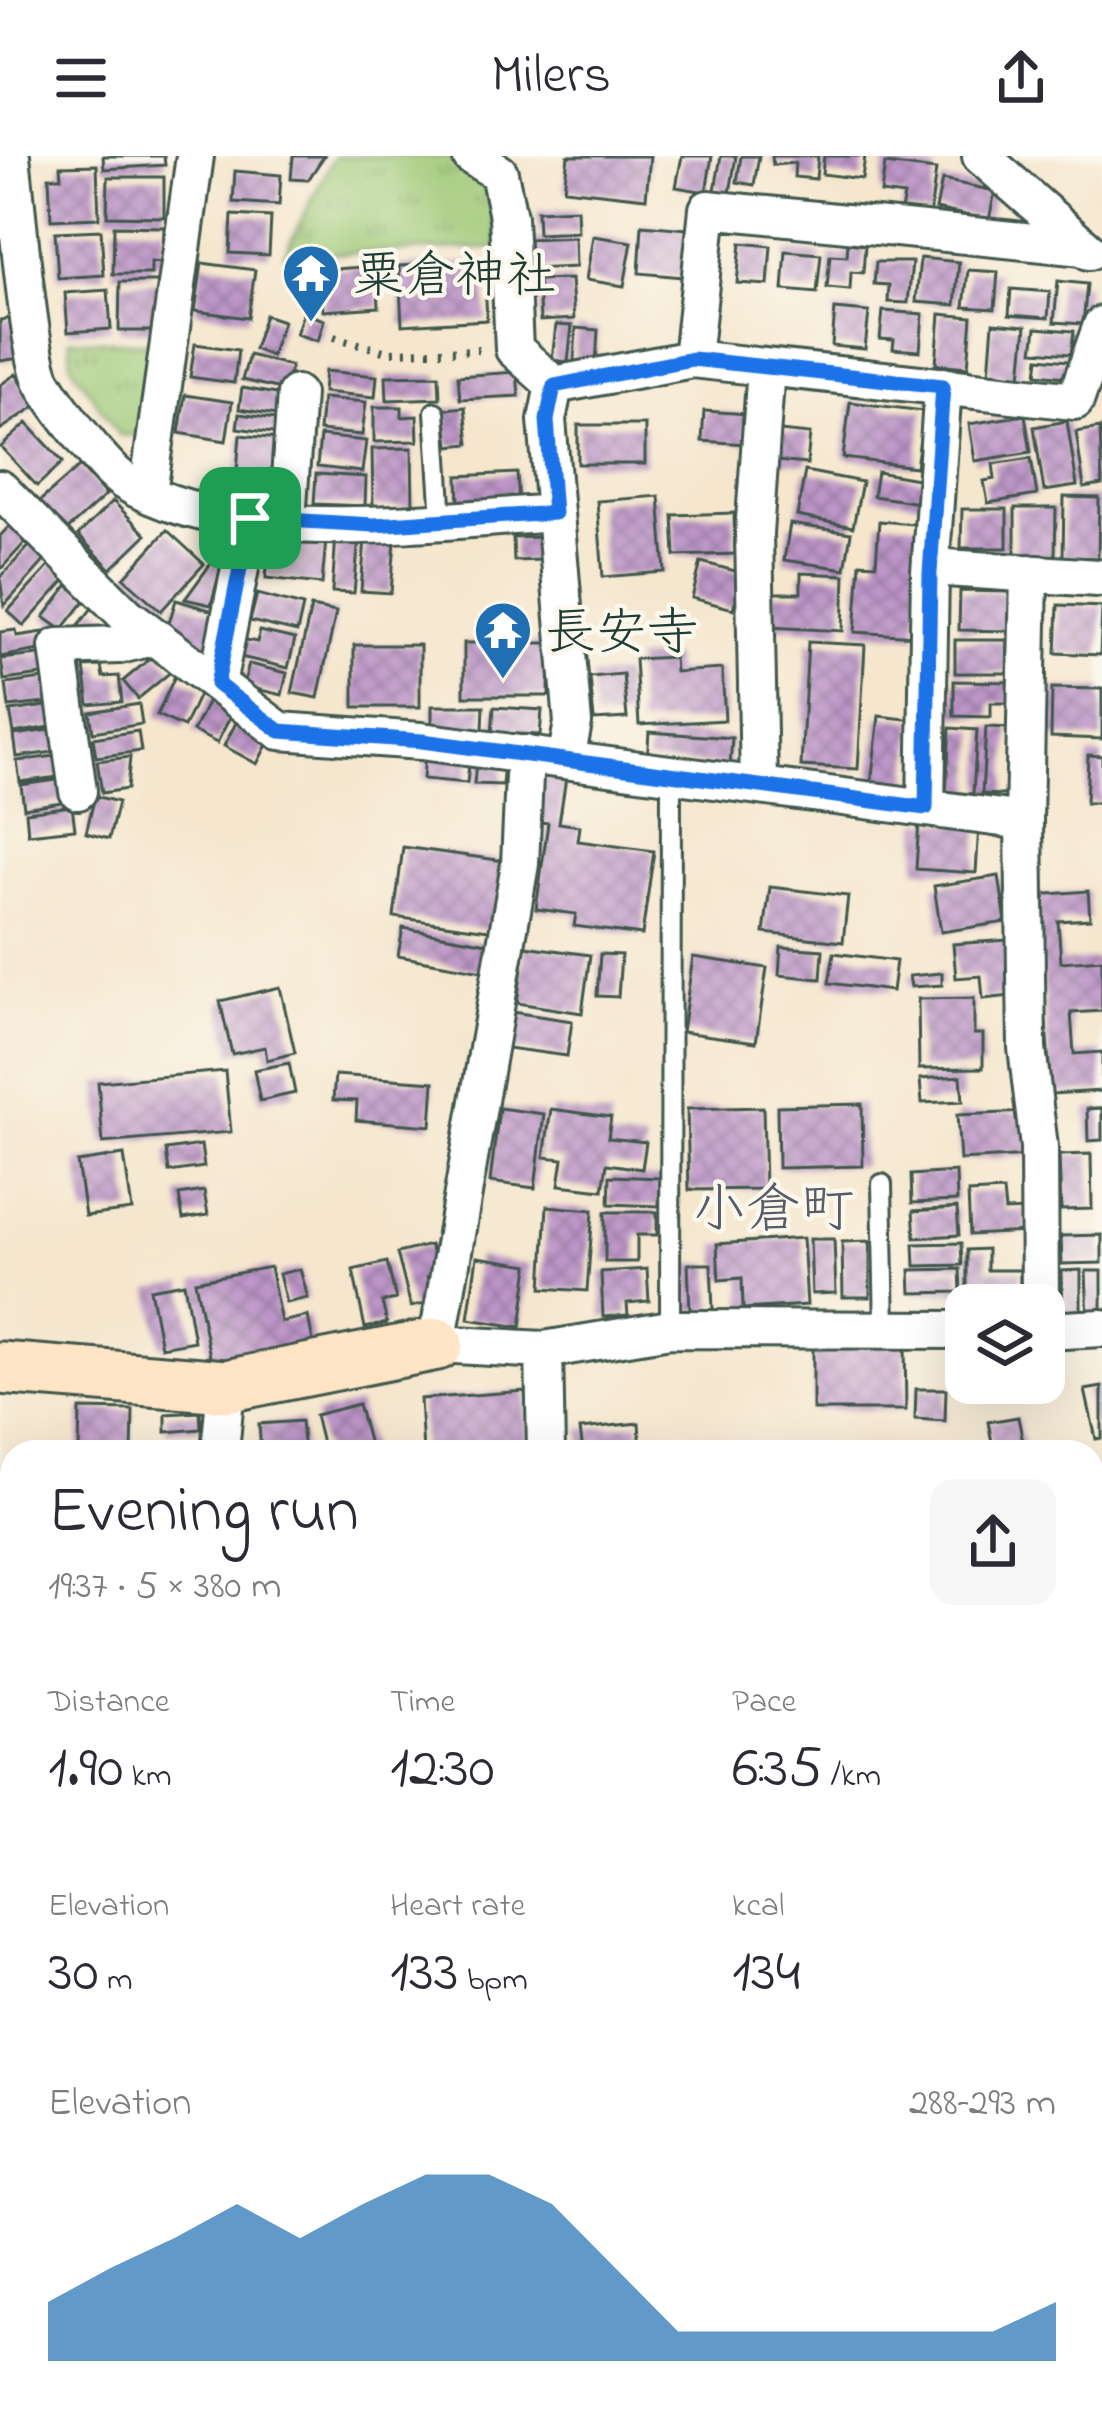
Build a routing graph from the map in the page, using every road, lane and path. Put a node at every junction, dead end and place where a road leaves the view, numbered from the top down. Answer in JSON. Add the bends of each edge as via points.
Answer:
{"nodes":[{"id":1,"x":10,"y":156,"type":"edge"},
{"id":2,"x":195,"y":156,"type":"edge"},
{"id":3,"x":471,"y":156,"type":"edge"},
{"id":4,"x":981,"y":156,"type":"edge"},
{"id":5,"x":1092,"y":253,"type":"edge"},
{"id":6,"x":1102,"y":325,"type":"edge"},
{"id":7,"x":334,"y":337,"type":"dead end"},
{"id":8,"x":514,"y":349,"type":"junction"},
{"id":9,"x":692,"y":359,"type":"junction"},
{"id":10,"x":766,"y":368,"type":"junction"},
{"id":11,"x":554,"y":386,"type":"junction"},
{"id":12,"x":943,"y":386,"type":"junction"},
{"id":13,"x":296,"y":394,"type":"dead end"},
{"id":14,"x":435,"y":412,"type":"dead end"},
{"id":15,"x":0,"y":489,"type":"edge"},
{"id":16,"x":148,"y":493,"type":"junction"},
{"id":17,"x":554,"y":513,"type":"junction"},
{"id":18,"x":250,"y":518,"type":"junction"},
{"id":19,"x":287,"y":520,"type":"junction"},
{"id":20,"x":442,"y":520,"type":"junction"},
{"id":21,"x":931,"y":567,"type":"junction"},
{"id":22,"x":1029,"y":573,"type":"junction"},
{"id":23,"x":1098,"y":578,"type":"dead end"},
{"id":24,"x":152,"y":637,"type":"junction"},
{"id":25,"x":217,"y":684,"type":"junction"},
{"id":26,"x":524,"y":754,"type":"junction"},
{"id":27,"x":566,"y":760,"type":"junction"},
{"id":28,"x":671,"y":773,"type":"junction"},
{"id":29,"x":759,"y":785,"type":"junction"},
{"id":30,"x":78,"y":791,"type":"dead end"},
{"id":31,"x":926,"y":808,"type":"junction"},
{"id":32,"x":1024,"y":821,"type":"junction"},
{"id":33,"x":882,"y":1184,"type":"dead end"},
{"id":34,"x":1040,"y":1284,"type":"edge"},
{"id":35,"x":1102,"y":1328,"type":"edge"},
{"id":36,"x":670,"y":1329,"type":"junction"},
{"id":37,"x":885,"y":1329,"type":"junction"},
{"id":38,"x":945,"y":1330,"type":"edge"},
{"id":39,"x":1065,"y":1330,"type":"edge"},
{"id":40,"x":437,"y":1344,"type":"junction"},
{"id":41,"x":544,"y":1350,"type":"junction"},
{"id":42,"x":0,"y":1368,"type":"edge"},
{"id":43,"x":226,"y":1386,"type":"junction"},
{"id":44,"x":221,"y":1440,"type":"edge"},
{"id":45,"x":546,"y":1440,"type":"edge"}],
"edges":[{"from":1,"to":16,"type":"street","via":[[41,379],[119,478]]},
{"from":2,"to":16,"type":"street"},
{"from":3,"to":8,"type":"street","via":[[499,173]]},
{"from":4,"to":5,"type":"street"},
{"from":5,"to":9,"type":"street","via":[[708,209]]},
{"from":6,"to":12,"type":"street","via":[[1075,401]]},
{"from":7,"to":8,"type":"path","via":[[387,352]]},
{"from":8,"to":11,"type":"street"},
{"from":9,"to":10,"type":"street"},
{"from":9,"to":11,"type":"street"},
{"from":10,"to":12,"type":"street"},
{"from":10,"to":29,"type":"street","via":[[754,533]]},
{"from":11,"to":17,"type":"street","via":[[547,420]]},
{"from":12,"to":21,"type":"street"},
{"from":13,"to":19,"type":"street"},
{"from":14,"to":20,"type":"lane"},
{"from":15,"to":24,"type":"street"},
{"from":16,"to":18,"type":"street","via":[[178,509]]},
{"from":17,"to":20,"type":"street"},
{"from":17,"to":27,"type":"street","via":[[573,723]]},
{"from":18,"to":19,"type":"street"},
{"from":18,"to":25,"type":"street"},
{"from":19,"to":20,"type":"street"},
{"from":21,"to":22,"type":"street"},
{"from":21,"to":31,"type":"street"},
{"from":22,"to":23,"type":"street"},
{"from":22,"to":32,"type":"street"},
{"from":24,"to":25,"type":"street"},
{"from":24,"to":30,"type":"street","via":[[58,647]]},
{"from":25,"to":26,"type":"street","via":[[280,731]]},
{"from":26,"to":27,"type":"street"},
{"from":26,"to":40,"type":"street","via":[[520,864]]},
{"from":27,"to":28,"type":"street"},
{"from":28,"to":29,"type":"street"},
{"from":28,"to":36,"type":"lane"},
{"from":29,"to":31,"type":"street"},
{"from":31,"to":32,"type":"street"},
{"from":32,"to":34,"type":"street"},
{"from":33,"to":37,"type":"lane"},
{"from":35,"to":39,"type":"street"},
{"from":36,"to":37,"type":"street"},
{"from":36,"to":41,"type":"street"},
{"from":37,"to":38,"type":"street"},
{"from":40,"to":41,"type":"street"},
{"from":40,"to":43,"type":"street"},
{"from":41,"to":45,"type":"street"},
{"from":42,"to":43,"type":"street"},
{"from":43,"to":44,"type":"street"}]}
